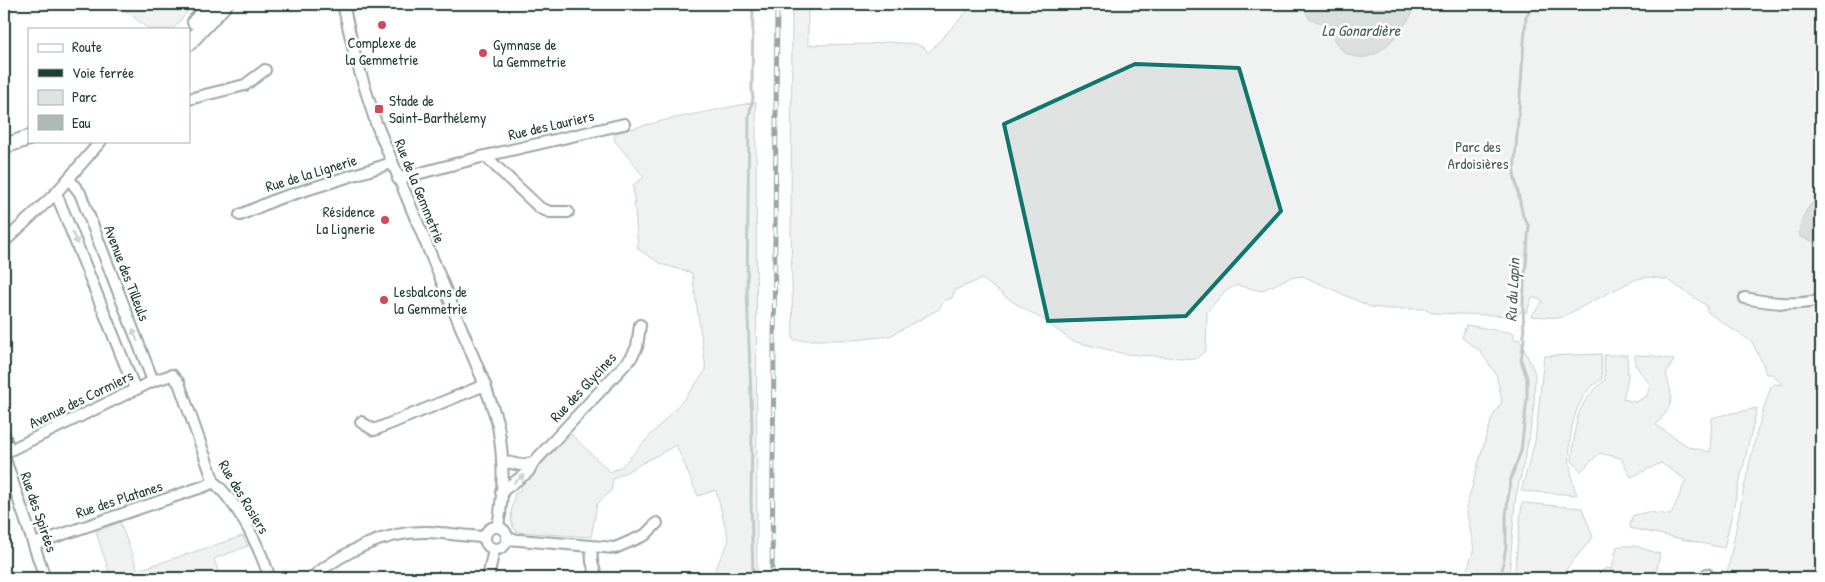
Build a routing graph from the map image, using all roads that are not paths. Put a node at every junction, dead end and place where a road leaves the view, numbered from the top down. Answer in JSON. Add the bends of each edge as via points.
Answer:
{"nodes":[{"id":1,"x":212,"y":4,"type":"edge"},
{"id":2,"x":225,"y":4,"type":"edge"},
{"id":3,"x":343,"y":4,"type":"edge"},
{"id":4,"x":190,"y":28,"type":"edge"},
{"id":5,"x":190,"y":42,"type":"edge"},
{"id":6,"x":265,"y":70,"type":"dead end"},
{"id":7,"x":190,"y":99,"type":"edge"},
{"id":8,"x":624,"y":124,"type":"dead end"},
{"id":9,"x":28,"y":138,"type":"edge"},
{"id":10,"x":100,"y":142,"type":"edge"},
{"id":11,"x":4,"y":146,"type":"edge"},
{"id":12,"x":485,"y":156,"type":"junction"},
{"id":13,"x":392,"y":163,"type":"junction"},
{"id":14,"x":69,"y":179,"type":"junction"},
{"id":15,"x":398,"y":179,"type":"junction"},
{"id":16,"x":56,"y":193,"type":"junction"},
{"id":17,"x":568,"y":212,"type":"dead end"},
{"id":18,"x":240,"y":215,"type":"dead end"},
{"id":19,"x":4,"y":242,"type":"edge"},
{"id":20,"x":1745,"y":298,"type":"dead end"},
{"id":21,"x":1821,"y":300,"type":"edge"},
{"id":22,"x":640,"y":325,"type":"dead end"},
{"id":23,"x":172,"y":376,"type":"joint"},
{"id":24,"x":152,"y":380,"type":"junction"},
{"id":25,"x":485,"y":386,"type":"junction"},
{"id":26,"x":135,"y":389,"type":"junction"},
{"id":27,"x":361,"y":422,"type":"dead end"},
{"id":28,"x":4,"y":435,"type":"edge"},
{"id":29,"x":4,"y":453,"type":"edge"},
{"id":30,"x":502,"y":461,"type":"junction"},
{"id":31,"x":533,"y":463,"type":"junction"},
{"id":32,"x":214,"y":482,"type":"junction"},
{"id":33,"x":501,"y":492,"type":"junction"},
{"id":34,"x":657,"y":523,"type":"dead end"},
{"id":35,"x":498,"y":526,"type":"junction"},
{"id":36,"x":484,"y":537,"type":"junction"},
{"id":37,"x":507,"y":539,"type":"junction"},
{"id":38,"x":34,"y":544,"type":"junction"},
{"id":39,"x":591,"y":546,"type":"junction"},
{"id":40,"x":494,"y":549,"type":"junction"},
{"id":41,"x":46,"y":578,"type":"edge"},
{"id":42,"x":270,"y":578,"type":"edge"},
{"id":43,"x":311,"y":578,"type":"edge"},
{"id":44,"x":488,"y":578,"type":"edge"},
{"id":45,"x":597,"y":578,"type":"edge"}],
"edges":[{"from":1,"to":4,"type":"street"},
{"from":2,"to":5,"type":"street"},
{"from":3,"to":13,"type":"street","name":"Rue de la Gemmetrie","via":[[370,105]]},
{"from":6,"to":7,"type":"street","via":[[245,85]]},
{"from":8,"to":12,"type":"street","name":"Rue des Lauriers"},
{"from":9,"to":11,"type":"street"},
{"from":10,"to":14,"type":"street"},
{"from":12,"to":15,"type":"street","name":"Rue des Lauriers"},
{"from":12,"to":17,"type":"street","via":[[540,208],[550,212]]},
{"from":13,"to":15,"type":"street","name":"Rue de la Gemmetrie"},
{"from":13,"to":18,"type":"street","name":"Rue de la Lignerie","via":[[277,198]]},
{"from":14,"to":16,"type":"street"},
{"from":24,"to":14,"type":"street","name":"Avenue des Tilleuls","one_way":true,"via":[[80,193]]},
{"from":15,"to":25,"type":"street","name":"Rue de la Gemmetrie"},
{"from":16,"to":19,"type":"street"},
{"from":16,"to":26,"type":"street","one_way":true},
{"from":20,"to":21,"type":"street","via":[[1779,304]]},
{"from":22,"to":31,"type":"street","name":"Rue des Glycines","via":[[636,347],[630,358]]},
{"from":23,"to":24,"type":"street","name":"Avenue des Cormiers"},
{"from":23,"to":32,"type":"street","name":"Rue des Rosiers","via":[[179,383]]},
{"from":24,"to":26,"type":"street","name":"Avenue des Cormiers"},
{"from":25,"to":27,"type":"street","via":[[374,430]]},
{"from":25,"to":30,"type":"street","name":"Rue de la Gemmetrie","via":[[498,425]]},
{"from":26,"to":29,"type":"street","name":"Avenue des Cormiers"},
{"from":28,"to":29,"type":"street","name":"Rue des Spirées","via":[[7,443]]},
{"from":29,"to":38,"type":"street","name":"Rue des Spirées"},
{"from":30,"to":31,"type":"street","via":[[520,465]]},
{"from":30,"to":33,"type":"street","name":"Rue de la Gemmetrie"},
{"from":33,"to":31,"type":"street","name":"Rue des Glycines","one_way":true,"via":[[528,472]]},
{"from":32,"to":38,"type":"street","name":"Rue des Platanes"},
{"from":32,"to":42,"type":"street","name":"Rue des Rosiers","via":[[239,513]]},
{"from":33,"to":35,"type":"street","name":"Rue de la Gemmetrie"},
{"from":34,"to":39,"type":"street","via":[[645,535],[615,548]]},
{"from":35,"to":36,"type":"street","via":[[490,528]]},
{"from":35,"to":37,"type":"street","via":[[504,529]]},
{"from":36,"to":40,"type":"street"},
{"from":36,"to":43,"type":"street","via":[[426,532],[390,538],[350,551]]},
{"from":37,"to":39,"type":"street"},
{"from":37,"to":40,"type":"street","via":[[501,548]]},
{"from":38,"to":41,"type":"street","name":"Rue des Spirées"},
{"from":39,"to":45,"type":"street"},
{"from":40,"to":44,"type":"street"}]}
